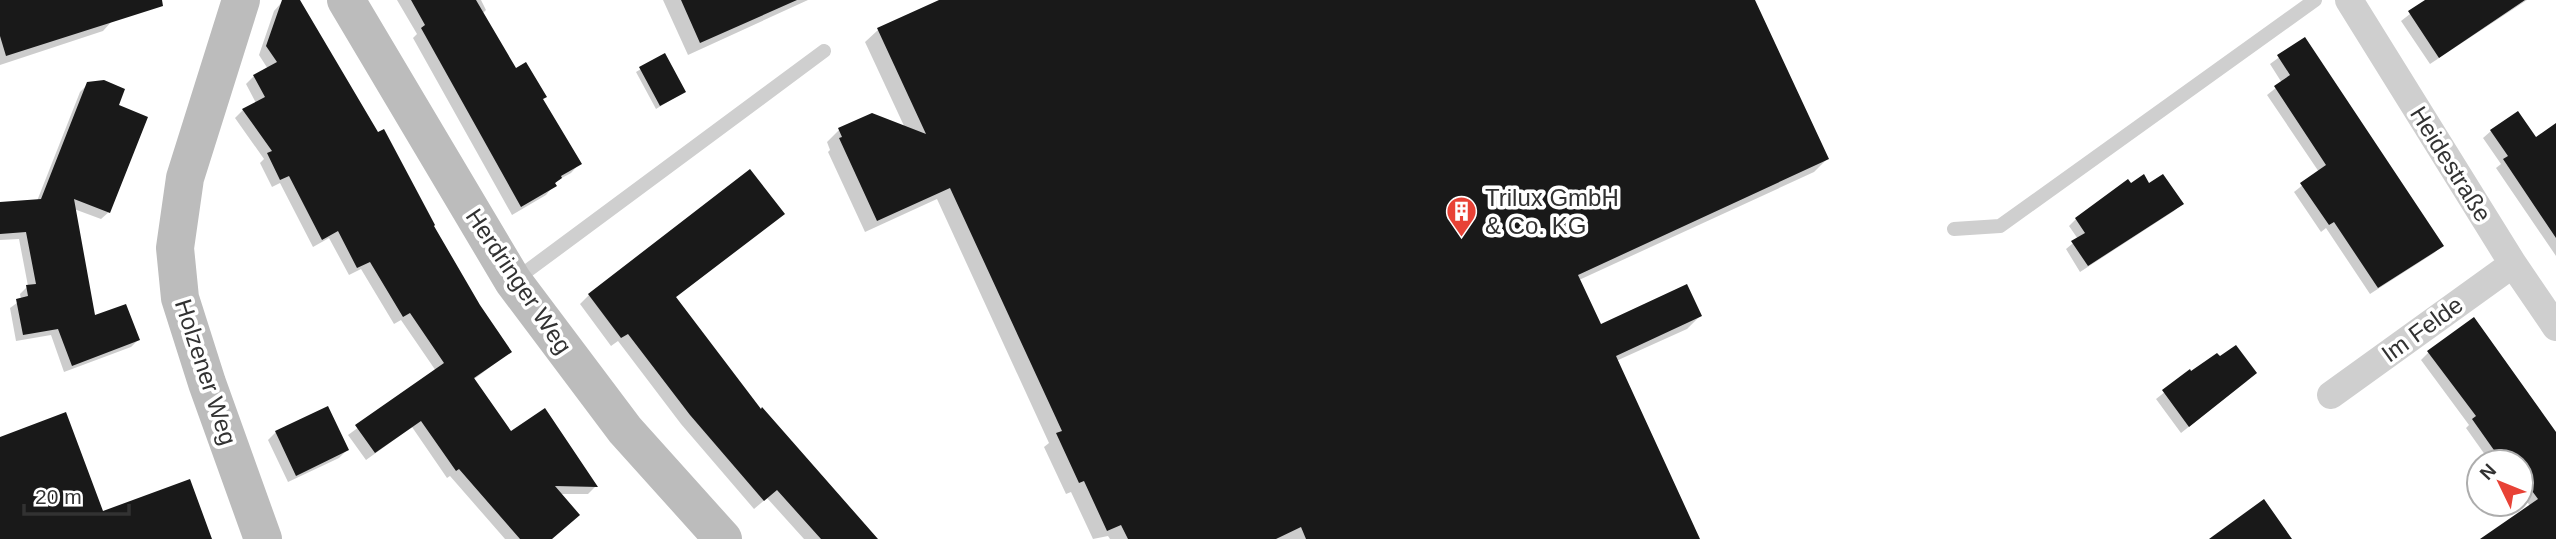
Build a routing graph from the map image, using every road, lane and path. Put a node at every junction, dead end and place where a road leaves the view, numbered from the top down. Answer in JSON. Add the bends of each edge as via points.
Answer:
{"nodes":[{"id":1,"x":241,"y":0,"type":"edge"},
{"id":2,"x":346,"y":0,"type":"edge"},
{"id":3,"x":2315,"y":0,"type":"edge"},
{"id":4,"x":2349,"y":0,"type":"edge"},
{"id":5,"x":824,"y":51,"type":"dead end"},
{"id":6,"x":1954,"y":229,"type":"dead end"},
{"id":7,"x":2513,"y":264,"type":"junction"},
{"id":8,"x":513,"y":281,"type":"junction"},
{"id":9,"x":2556,"y":327,"type":"edge"},
{"id":10,"x":2331,"y":395,"type":"dead end"},
{"id":11,"x":263,"y":539,"type":"edge"},
{"id":12,"x":723,"y":539,"type":"edge"}],
"edges":[{"from":1,"to":11,"type":"main road","name":"Holzener Weg","via":[[185,178],[175,248],[180,298]]},
{"from":2,"to":8,"type":"main road","name":"Herdringer Weg"},
{"from":3,"to":6,"type":"lane","via":[[2000,226]]},
{"from":4,"to":7,"type":"street","name":"Heidestraße"},
{"from":5,"to":8,"type":"lane"},
{"from":7,"to":9,"type":"street","name":"Heidestraße"},
{"from":7,"to":10,"type":"street","name":"Im Felde"},
{"from":8,"to":12,"type":"main road","name":"Herdringer Weg","via":[[625,430]]}]}
